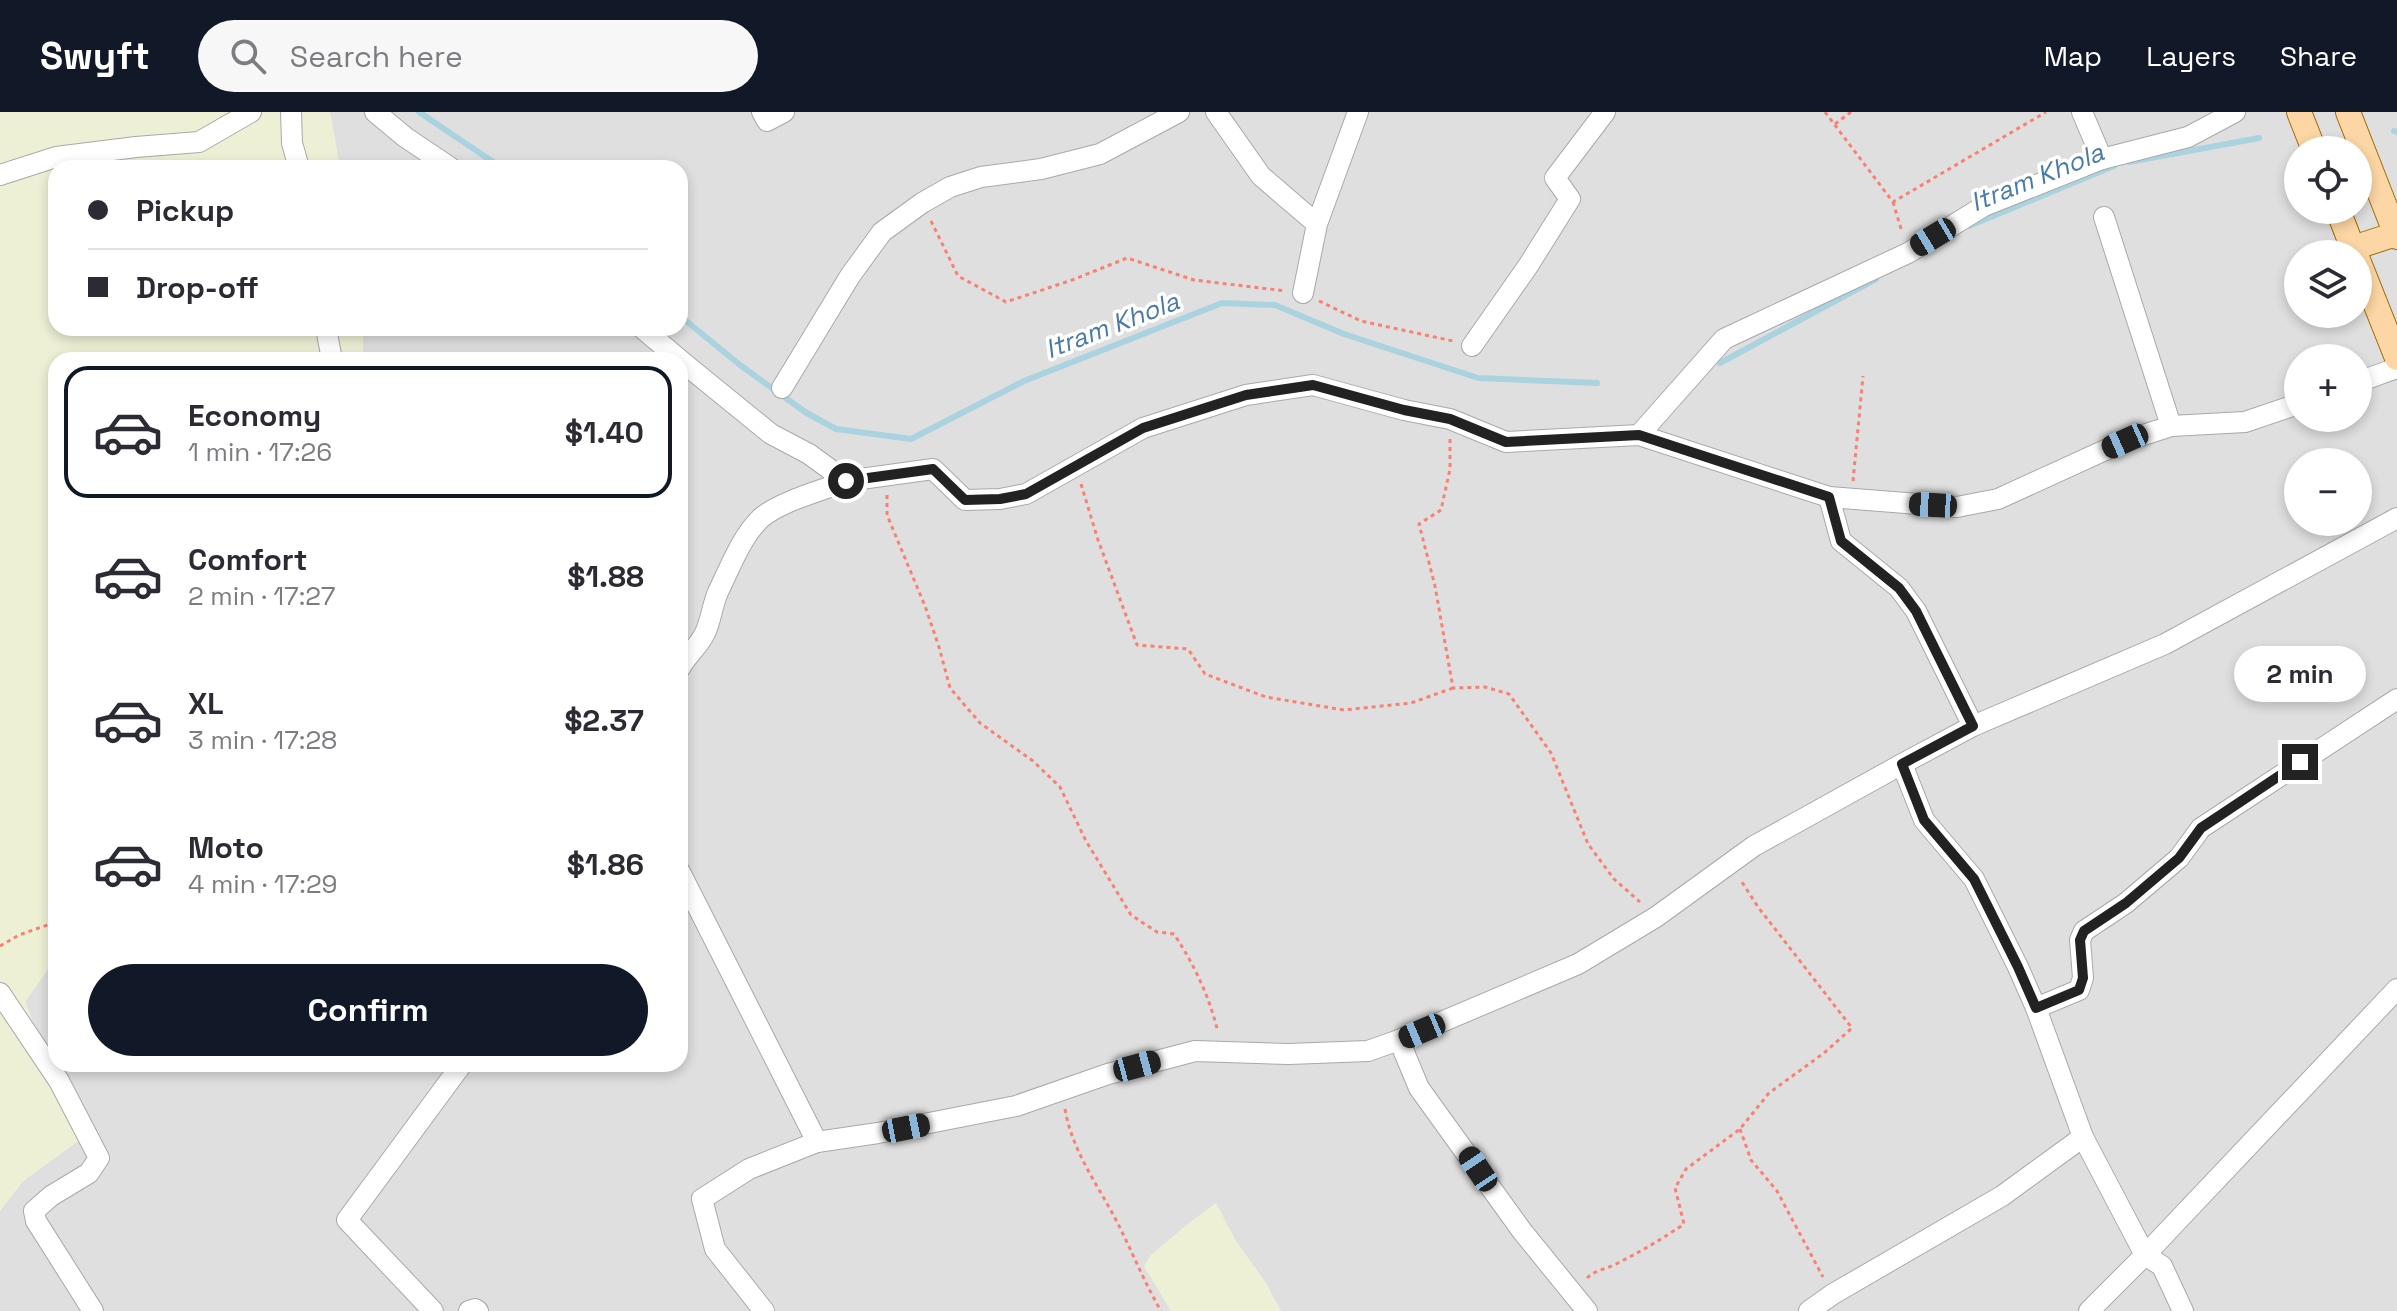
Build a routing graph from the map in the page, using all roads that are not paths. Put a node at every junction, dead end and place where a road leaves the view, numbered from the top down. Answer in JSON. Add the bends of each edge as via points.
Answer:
{"nodes":[{"id":1,"x":251,"y":112,"type":"edge"},
{"id":2,"x":291,"y":112,"type":"edge"},
{"id":3,"x":375,"y":112,"type":"edge"},
{"id":4,"x":762,"y":112,"type":"edge"},
{"id":5,"x":784,"y":112,"type":"edge"},
{"id":6,"x":1179,"y":112,"type":"edge"},
{"id":7,"x":1216,"y":112,"type":"edge"},
{"id":8,"x":1358,"y":112,"type":"edge"},
{"id":9,"x":1605,"y":112,"type":"edge"},
{"id":10,"x":2082,"y":112,"type":"edge"},
{"id":11,"x":2235,"y":112,"type":"edge"},
{"id":12,"x":2299,"y":112,"type":"edge"},
{"id":13,"x":2348,"y":112,"type":"edge"},
{"id":14,"x":2308,"y":136,"type":"edge"},
{"id":15,"x":2102,"y":159,"type":"junction"},
{"id":16,"x":297,"y":160,"type":"edge"},
{"id":17,"x":439,"y":160,"type":"edge"},
{"id":18,"x":0,"y":175,"type":"edge"},
{"id":19,"x":2104,"y":217,"type":"dead end"},
{"id":20,"x":1317,"y":224,"type":"junction"},
{"id":21,"x":2396,"y":235,"type":"edge"},
{"id":22,"x":2372,"y":246,"type":"edge"},
{"id":23,"x":1303,"y":293,"type":"road end"},
{"id":24,"x":2372,"y":296,"type":"edge"},
{"id":25,"x":652,"y":336,"type":"edge"},
{"id":26,"x":1472,"y":346,"type":"road end"},
{"id":27,"x":670,"y":352,"type":"edge"},
{"id":28,"x":2397,"y":358,"type":"edge"},
{"id":29,"x":688,"y":367,"type":"edge"},
{"id":30,"x":2397,"y":368,"type":"edge"},
{"id":31,"x":2372,"y":377,"type":"edge"},
{"id":32,"x":782,"y":388,"type":"dead end"},
{"id":33,"x":2284,"y":409,"type":"edge"},
{"id":34,"x":2171,"y":426,"type":"junction"},
{"id":35,"x":1639,"y":435,"type":"junction"},
{"id":36,"x":846,"y":481,"type":"junction"},
{"id":37,"x":1829,"y":497,"type":"junction"},
{"id":38,"x":2397,"y":518,"type":"edge"},
{"id":39,"x":688,"y":654,"type":"edge"},
{"id":40,"x":2397,"y":699,"type":"edge"},
{"id":41,"x":1973,"y":726,"type":"junction"},
{"id":42,"x":1902,"y":764,"type":"junction"},
{"id":43,"x":688,"y":888,"type":"edge"},
{"id":44,"x":2397,"y":989,"type":"edge"},
{"id":45,"x":0,"y":993,"type":"edge"},
{"id":46,"x":2036,"y":1008,"type":"junction"},
{"id":47,"x":1399,"y":1040,"type":"junction"},
{"id":48,"x":48,"y":1065,"type":"edge"},
{"id":49,"x":53,"y":1072,"type":"edge"},
{"id":50,"x":456,"y":1072,"type":"edge"},
{"id":51,"x":2083,"y":1137,"type":"junction"},
{"id":52,"x":817,"y":1142,"type":"junction"},
{"id":53,"x":2145,"y":1255,"type":"junction"},
{"id":54,"x":93,"y":1311,"type":"edge"},
{"id":55,"x":433,"y":1311,"type":"edge"},
{"id":56,"x":469,"y":1311,"type":"edge"},
{"id":57,"x":478,"y":1311,"type":"edge"},
{"id":58,"x":764,"y":1311,"type":"edge"},
{"id":59,"x":1587,"y":1311,"type":"edge"},
{"id":60,"x":1809,"y":1311,"type":"edge"},
{"id":61,"x":2089,"y":1311,"type":"edge"},
{"id":62,"x":2183,"y":1311,"type":"edge"}],
"edges":[{"from":1,"to":18,"type":"street","via":[[199,142],[56,157]]},
{"from":2,"to":16,"type":"street"},
{"from":3,"to":17,"type":"street"},
{"from":4,"to":5,"type":"street","via":[[767,121]]},
{"from":6,"to":32,"type":"street","via":[[1100,154],[981,177],[922,203],[882,232]]},
{"from":7,"to":20,"type":"street","via":[[1261,176]]},
{"from":8,"to":20,"type":"street"},
{"from":9,"to":26,"type":"street","via":[[1555,178],[1570,199]]},
{"from":10,"to":15,"type":"street"},
{"from":11,"to":15,"type":"street","via":[[2188,137]]},
{"from":12,"to":14,"type":"main road"},
{"from":13,"to":21,"type":"main road"},
{"from":15,"to":35,"type":"street","via":[[1984,206],[1908,253],[1724,339]]},
{"from":19,"to":34,"type":"street"},
{"from":20,"to":23,"type":"street"},
{"from":21,"to":22,"type":"main road"},
{"from":24,"to":28,"type":"main road"},
{"from":25,"to":27,"type":"street"},
{"from":29,"to":36,"type":"street","via":[[771,434]]},
{"from":30,"to":31,"type":"street"},
{"from":33,"to":34,"type":"street","via":[[2245,422]]},
{"from":34,"to":37,"type":"street","via":[[2125,441],[1998,499],[1957,507]]},
{"from":35,"to":36,"type":"street","via":[[1506,442],[1450,419],[1313,385],[1246,395],[1143,428],[1026,494],[965,500],[933,469]]},
{"from":35,"to":37,"type":"street"},
{"from":36,"to":39,"type":"street","via":[[761,518],[732,564],[705,634]]},
{"from":37,"to":41,"type":"street","via":[[1841,541],[1899,588],[1916,611]]},
{"from":38,"to":41,"type":"street","via":[[2165,644]]},
{"from":40,"to":46,"type":"street","via":[[2201,828],[2179,858],[2084,931],[2079,990]]},
{"from":41,"to":42,"type":"street"},
{"from":42,"to":46,"type":"street","via":[[1924,820],[1974,879]]},
{"from":42,"to":47,"type":"street","via":[[1754,846],[1656,917],[1578,964]]},
{"from":43,"to":52,"type":"street"},
{"from":44,"to":53,"type":"street"},
{"from":45,"to":48,"type":"street"},
{"from":46,"to":51,"type":"street"},
{"from":47,"to":52,"type":"street","via":[[1368,1051],[1195,1051],[1016,1106]]},
{"from":47,"to":59,"type":"street","via":[[1419,1088]]},
{"from":49,"to":54,"type":"street","via":[[99,1158],[89,1173],[34,1211]]},
{"from":50,"to":55,"type":"street","via":[[347,1220]]},
{"from":51,"to":53,"type":"street"},
{"from":51,"to":60,"type":"street","via":[[2002,1196]]},
{"from":52,"to":58,"type":"street","via":[[749,1169],[702,1199],[715,1249]]},
{"from":53,"to":61,"type":"street"},
{"from":53,"to":62,"type":"street","via":[[2162,1266]]},
{"from":56,"to":57,"type":"street"}]}
